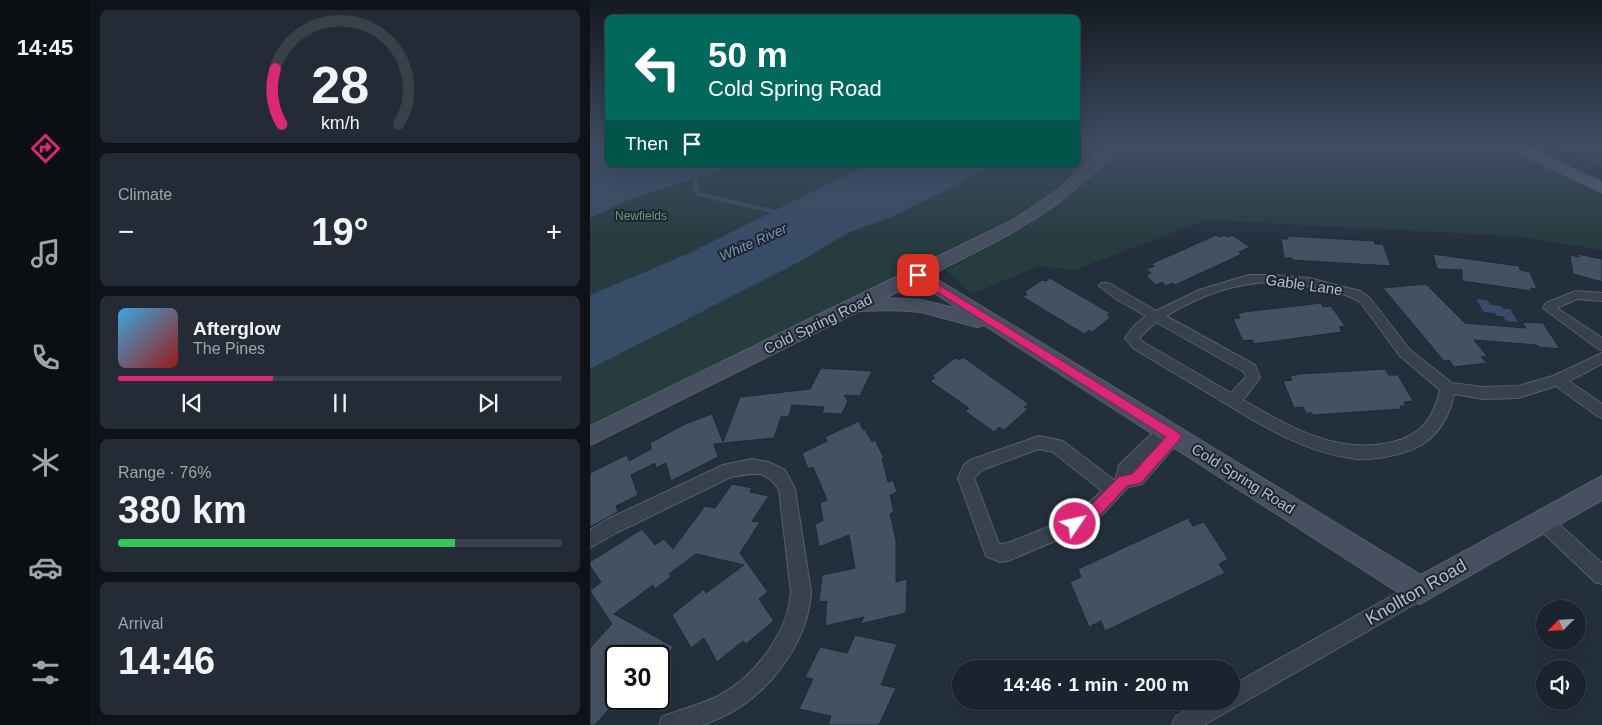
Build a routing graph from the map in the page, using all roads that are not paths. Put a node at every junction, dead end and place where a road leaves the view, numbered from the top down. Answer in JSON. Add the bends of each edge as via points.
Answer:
{"nodes":[{"id":1,"x":1079,"y":178,"type":"edge"},
{"id":2,"x":1581,"y":178,"type":"edge"},
{"id":3,"x":1602,"y":188,"type":"edge"},
{"id":4,"x":918,"y":275,"type":"junction"},
{"id":5,"x":1105,"y":286,"type":"dead end"},
{"id":6,"x":1602,"y":297,"type":"edge"},
{"id":7,"x":850,"y":308,"type":"junction"},
{"id":8,"x":1155,"y":315,"type":"junction"},
{"id":9,"x":1014,"y":335,"type":"junction"},
{"id":10,"x":1602,"y":345,"type":"edge"},
{"id":11,"x":1602,"y":358,"type":"edge"},
{"id":12,"x":1558,"y":380,"type":"junction"},
{"id":13,"x":1448,"y":388,"type":"junction"},
{"id":14,"x":1233,"y":401,"type":"junction"},
{"id":15,"x":1602,"y":412,"type":"edge"},
{"id":16,"x":1170,"y":433,"type":"junction"},
{"id":17,"x":590,"y":436,"type":"edge"},
{"id":18,"x":1119,"y":485,"type":"junction"},
{"id":19,"x":1602,"y":488,"type":"edge"},
{"id":20,"x":1543,"y":521,"type":"junction"},
{"id":21,"x":590,"y":540,"type":"edge"},
{"id":22,"x":1602,"y":575,"type":"edge"},
{"id":23,"x":1420,"y":590,"type":"junction"},
{"id":24,"x":1240,"y":693,"type":"edge"},
{"id":25,"x":1209,"y":710,"type":"edge"},
{"id":26,"x":681,"y":723,"type":"edge"},
{"id":27,"x":1183,"y":725,"type":"edge"}],
"edges":[{"from":1,"to":4,"type":"street","via":[[1006,232]]},
{"from":2,"to":3,"type":"main road"},
{"from":4,"to":7,"type":"street","name":"Cold Spring Road"},
{"from":4,"to":9,"type":"street","name":"Cold Spring Road"},
{"from":5,"to":8,"type":"street"},
{"from":6,"to":10,"type":"street","via":[[1576,295],[1549,308]]},
{"from":7,"to":9,"type":"street","via":[[891,304],[923,307],[957,314]]},
{"from":7,"to":17,"type":"street","name":"Cold Spring Road"},
{"from":8,"to":13,"type":"street","name":"Gable Lane","via":[[1211,290],[1248,279],[1294,280],[1348,290],[1365,300],[1405,353]]},
{"from":8,"to":14,"type":"street","via":[[1250,368],[1253,378]]},
{"from":8,"to":14,"type":"street","name":"Gable Lane","via":[[1134,334],[1135,342]]},
{"from":9,"to":16,"type":"street","name":"Cold Spring Road"},
{"from":11,"to":12,"type":"street"},
{"from":12,"to":13,"type":"street","via":[[1508,394]]},
{"from":12,"to":15,"type":"street"},
{"from":13,"to":14,"type":"street","name":"Gable Lane","via":[[1443,413],[1426,435],[1401,447],[1375,452],[1347,451],[1316,444],[1284,431]]},
{"from":16,"to":18,"type":"street","via":[[1136,479]]},
{"from":16,"to":23,"type":"street","name":"Cold Spring Road"},
{"from":18,"to":18,"type":"street","via":[[1096,509],[1075,524],[1000,553],[990,548],[966,478],[976,465],[1039,442],[1057,446]]},
{"from":19,"to":20,"type":"street","name":"Knollton Road"},
{"from":20,"to":22,"type":"street"},
{"from":20,"to":23,"type":"street","name":"Knollton Road"},
{"from":21,"to":26,"type":"street","via":[[718,474],[742,467],[756,466],[772,471],[779,475],[787,489],[801,593],[797,618],[759,677],[743,692],[720,707]]},
{"from":23,"to":24,"type":"street","name":"Knollton Road"},
{"from":25,"to":27,"type":"street"}]}
